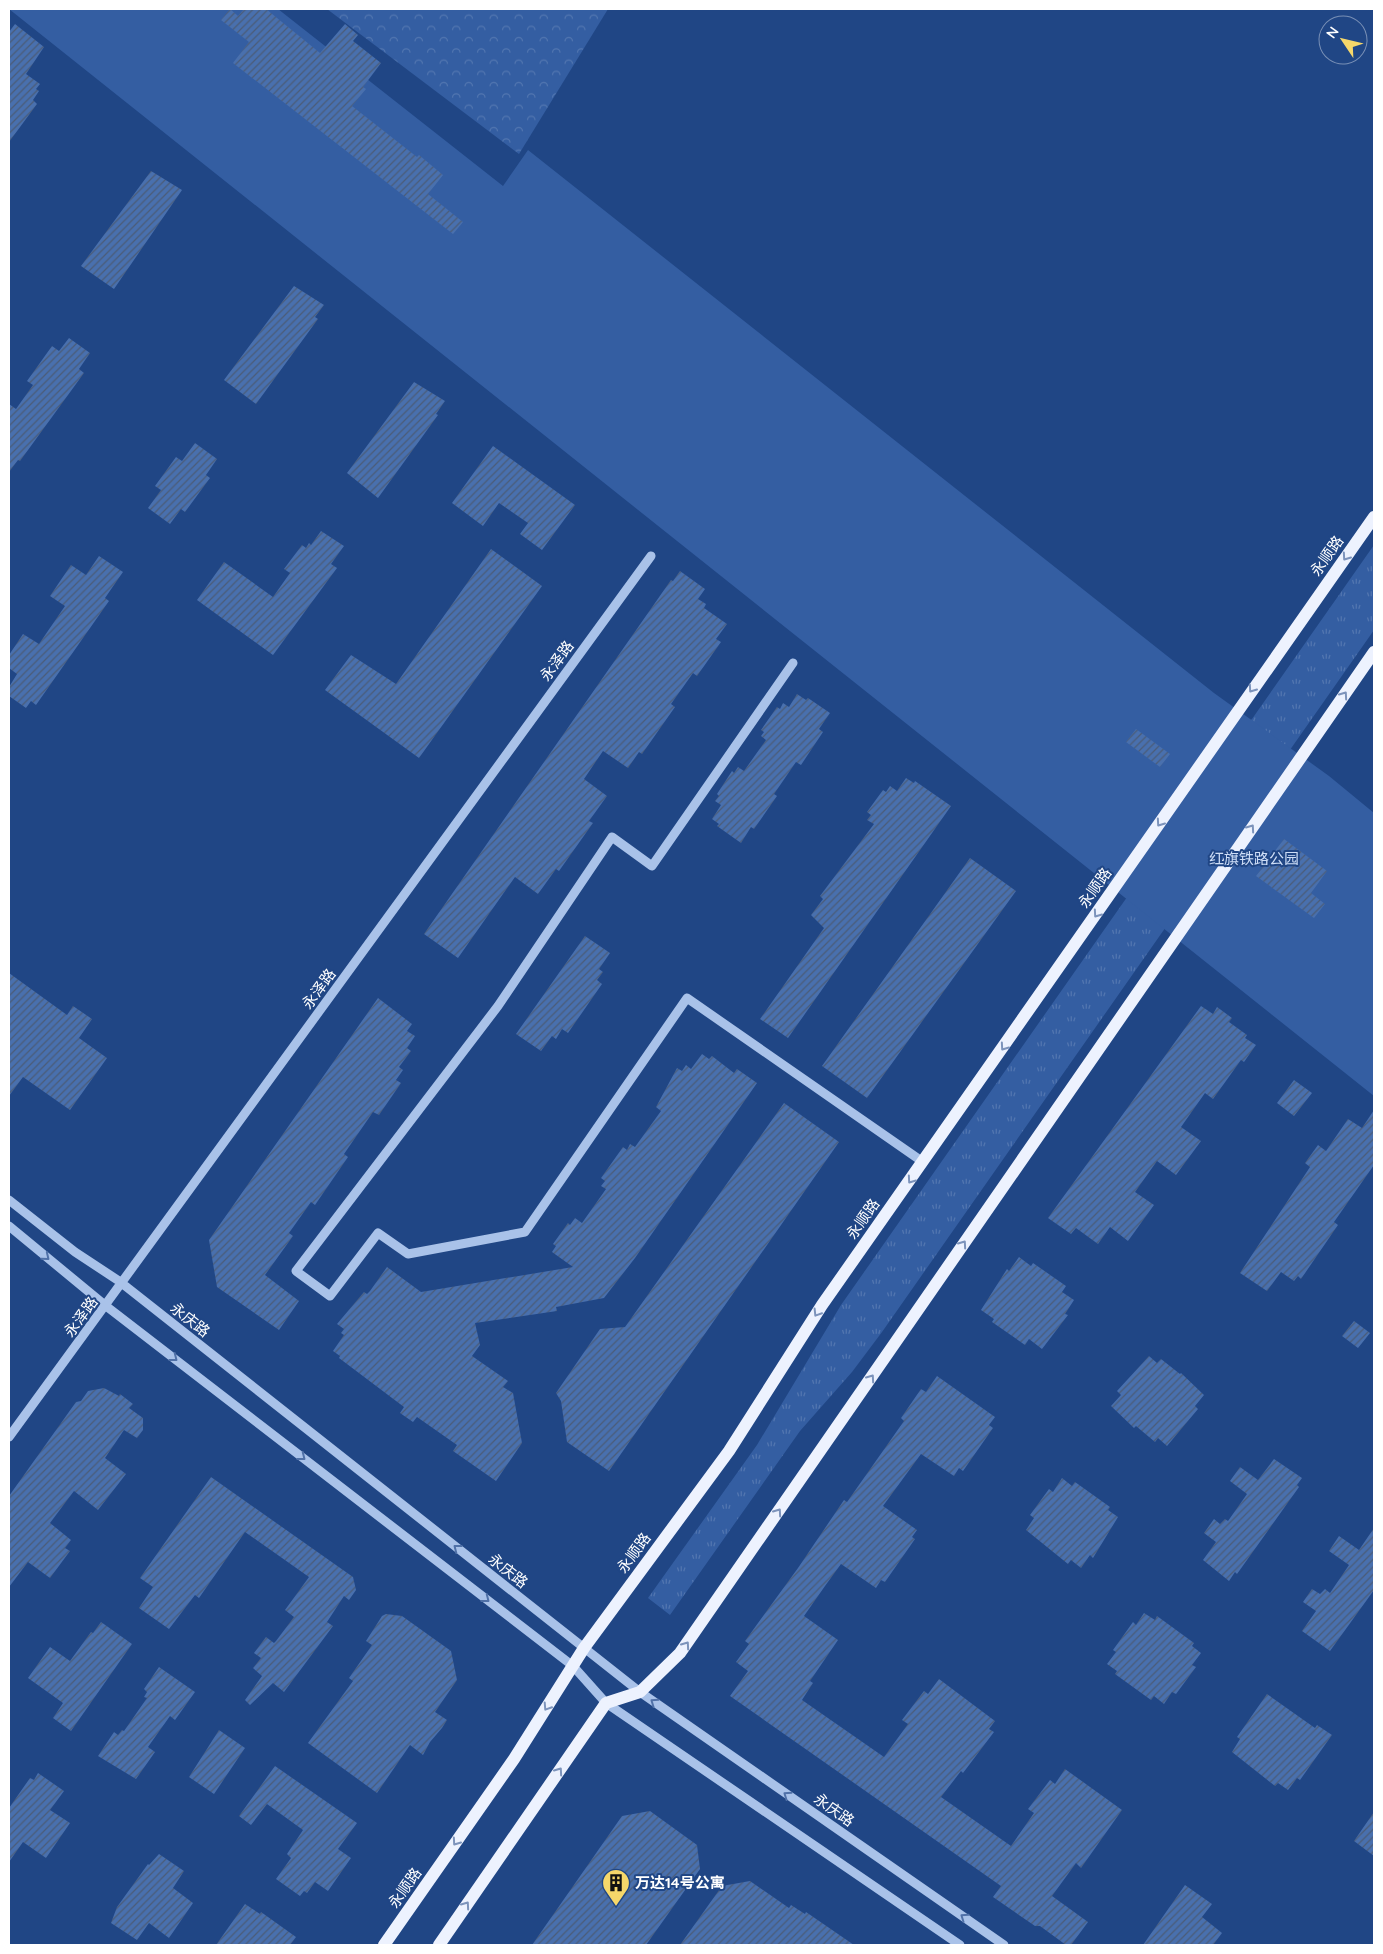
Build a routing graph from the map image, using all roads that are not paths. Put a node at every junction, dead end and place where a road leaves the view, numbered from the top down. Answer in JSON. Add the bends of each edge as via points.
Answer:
{"nodes":[{"id":1,"x":1374,"y":517,"type":"edge"},
{"id":2,"x":651,"y":556,"type":"dead end"},
{"id":3,"x":1374,"y":652,"type":"edge"},
{"id":4,"x":793,"y":663,"type":"dead end"},
{"id":5,"x":924,"y":1162,"type":"junction"},
{"id":6,"x":9,"y":1200,"type":"edge"},
{"id":7,"x":9,"y":1226,"type":"edge"},
{"id":8,"x":122,"y":1284,"type":"junction"},
{"id":9,"x":106,"y":1306,"type":"junction"},
{"id":10,"x":9,"y":1438,"type":"edge"},
{"id":11,"x":584,"y":1648,"type":"junction"},
{"id":12,"x":573,"y":1666,"type":"junction"},
{"id":13,"x":640,"y":1692,"type":"junction"},
{"id":14,"x":606,"y":1703,"type":"junction"},
{"id":15,"x":384,"y":1945,"type":"edge"},
{"id":16,"x":439,"y":1945,"type":"edge"},
{"id":17,"x":960,"y":1945,"type":"edge"},
{"id":18,"x":1004,"y":1945,"type":"edge"}],
"edges":[{"from":1,"to":5,"type":"main road","name":"永顺路","one_way":true},
{"from":2,"to":8,"type":"street","name":"永泽路"},
{"from":13,"to":3,"type":"main road","one_way":true,"via":[[680,1653]]},
{"from":4,"to":5,"type":"street","via":[[652,866],[612,837],[498,1006],[296,1271],[330,1296],[378,1233],[408,1254],[525,1232],[687,998]]},
{"from":5,"to":11,"type":"main road","name":"永顺路","one_way":true,"via":[[822,1305],[729,1451]]},
{"from":6,"to":8,"type":"street","name":"永庆路"},
{"from":7,"to":9,"type":"street","one_way":true},
{"from":8,"to":9,"type":"street","name":"永泽路"},
{"from":11,"to":8,"type":"street","name":"永庆路","one_way":true},
{"from":9,"to":10,"type":"street","name":"永泽路"},
{"from":9,"to":12,"type":"street","one_way":true},
{"from":11,"to":12,"type":"main road","name":"永顺路"},
{"from":11,"to":13,"type":"street","name":"永庆路"},
{"from":12,"to":14,"type":"street"},
{"from":12,"to":15,"type":"main road","name":"永顺路","one_way":true,"via":[[514,1759]]},
{"from":13,"to":14,"type":"main road"},
{"from":18,"to":13,"type":"street","name":"永庆路","one_way":true},
{"from":16,"to":14,"type":"main road","one_way":true},
{"from":14,"to":17,"type":"street"}]}
